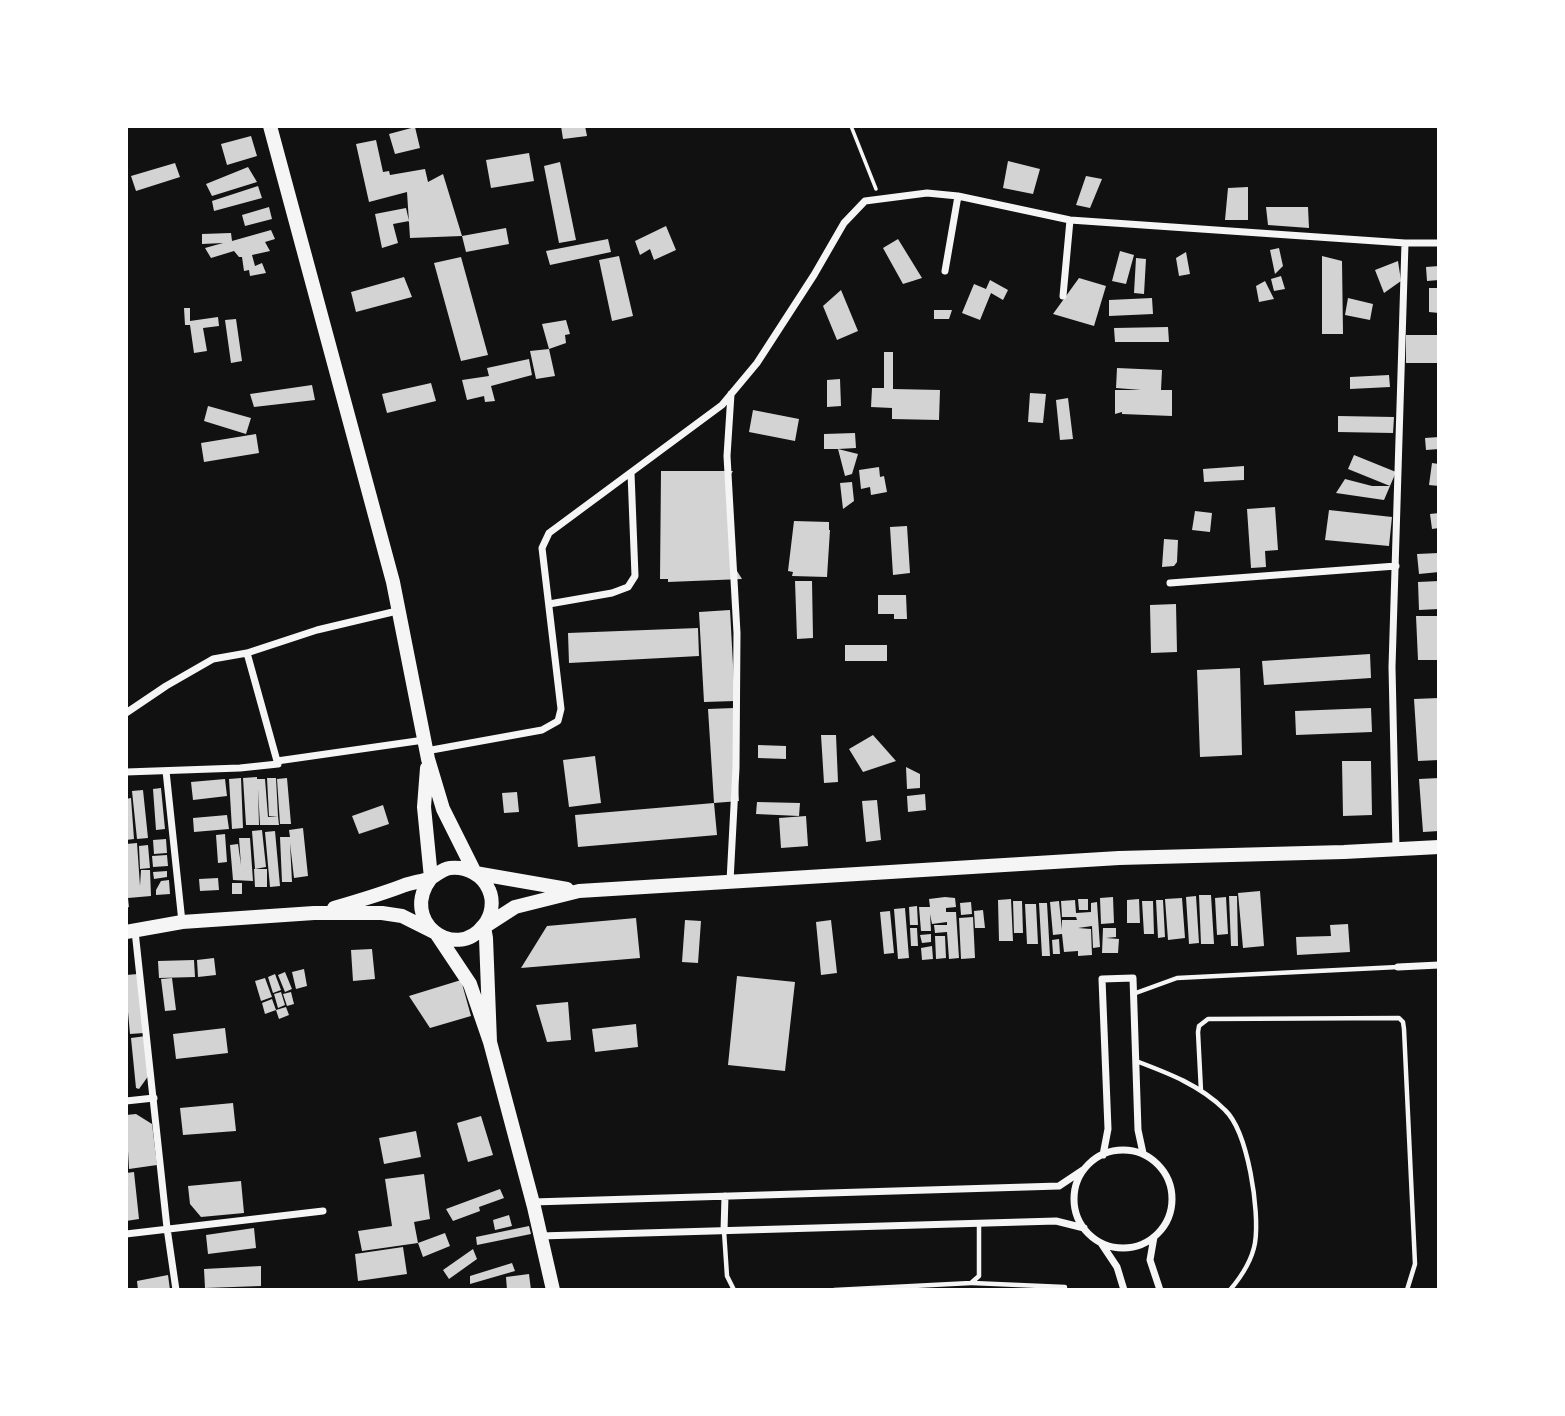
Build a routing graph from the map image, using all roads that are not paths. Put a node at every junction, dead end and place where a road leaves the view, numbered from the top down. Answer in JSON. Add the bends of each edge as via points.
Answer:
{"nodes":[{"id":1,"x":270,"y":126,"type":"edge"},
{"id":2,"x":958,"y":196,"type":"junction"},
{"id":3,"x":1070,"y":220,"type":"junction"},
{"id":4,"x":1405,"y":243,"type":"junction"},
{"id":5,"x":1439,"y":243,"type":"edge"},
{"id":6,"x":945,"y":271,"type":"dead end"},
{"id":7,"x":1063,"y":296,"type":"dead end"},
{"id":8,"x":731,"y":394,"type":"junction"},
{"id":9,"x":631,"y":473,"type":"junction"},
{"id":10,"x":1396,"y":566,"type":"junction"},
{"id":11,"x":1170,"y":583,"type":"dead end"},
{"id":12,"x":549,"y":604,"type":"junction"},
{"id":13,"x":397,"y":611,"type":"junction"},
{"id":14,"x":247,"y":653,"type":"junction"},
{"id":15,"x":126,"y":713,"type":"edge"},
{"id":16,"x":426,"y":750,"type":"junction"},
{"id":17,"x":277,"y":761,"type":"junction"},
{"id":18,"x":166,"y":771,"type":"junction"},
{"id":19,"x":126,"y":772,"type":"edge"},
{"id":20,"x":1439,"y":847,"type":"edge"},
{"id":21,"x":1396,"y":849,"type":"junction"},
{"id":22,"x":475,"y":873,"type":"junction"},
{"id":23,"x":431,"y":878,"type":"junction"},
{"id":24,"x":730,"y":881,"type":"junction"},
{"id":25,"x":579,"y":891,"type":"junction"},
{"id":26,"x":314,"y":913,"type":"junction"},
{"id":27,"x":182,"y":922,"type":"junction"},
{"id":28,"x":484,"y":927,"type":"junction"},
{"id":29,"x":130,"y":932,"type":"edge"},
{"id":30,"x":436,"y":933,"type":"junction"},
{"id":31,"x":1439,"y":965,"type":"edge"},
{"id":32,"x":1398,"y":967,"type":"joint"},
{"id":33,"x":1133,"y":994,"type":"junction"},
{"id":34,"x":490,"y":1042,"type":"junction"},
{"id":35,"x":1136,"y":1060,"type":"junction"},
{"id":36,"x":1201,"y":1091,"type":"junction"},
{"id":37,"x":154,"y":1098,"type":"junction"},
{"id":38,"x":126,"y":1101,"type":"edge"},
{"id":39,"x":1143,"y":1153,"type":"junction"},
{"id":40,"x":1103,"y":1155,"type":"junction"},
{"id":41,"x":1083,"y":1170,"type":"junction"},
{"id":42,"x":725,"y":1196,"type":"junction"},
{"id":43,"x":533,"y":1202,"type":"junction"},
{"id":44,"x":323,"y":1211,"type":"dead end"},
{"id":45,"x":979,"y":1223,"type":"junction"},
{"id":46,"x":167,"y":1228,"type":"junction"},
{"id":47,"x":1084,"y":1228,"type":"junction"},
{"id":48,"x":724,"y":1231,"type":"junction"},
{"id":49,"x":126,"y":1234,"type":"edge"},
{"id":50,"x":540,"y":1236,"type":"junction"},
{"id":51,"x":1154,"y":1236,"type":"junction"},
{"id":52,"x":1100,"y":1243,"type":"junction"},
{"id":53,"x":971,"y":1283,"type":"junction"},
{"id":54,"x":1065,"y":1287,"type":"dead end"},
{"id":55,"x":177,"y":1290,"type":"edge"},
{"id":56,"x":553,"y":1290,"type":"edge"},
{"id":57,"x":734,"y":1290,"type":"edge"},
{"id":58,"x":834,"y":1290,"type":"edge"},
{"id":59,"x":1125,"y":1290,"type":"edge"},
{"id":60,"x":1160,"y":1290,"type":"edge"},
{"id":61,"x":1230,"y":1290,"type":"edge"},
{"id":62,"x":1407,"y":1290,"type":"edge"}],
"edges":[{"from":1,"to":13,"type":"main road"},
{"from":2,"to":3,"type":"street"},
{"from":2,"to":6,"type":"street"},
{"from":2,"to":8,"type":"street","via":[[928,193],[864,201],[844,223],[757,363]]},
{"from":3,"to":4,"type":"street"},
{"from":3,"to":7,"type":"street"},
{"from":4,"to":5,"type":"street"},
{"from":4,"to":10,"type":"street"},
{"from":8,"to":9,"type":"street"},
{"from":8,"to":24,"type":"street","via":[[727,456],[737,647]]},
{"from":9,"to":12,"type":"street","via":[[549,533],[542,548]]},
{"from":9,"to":12,"type":"street","via":[[635,576],[628,587],[612,593]]},
{"from":10,"to":11,"type":"street"},
{"from":10,"to":21,"type":"street","via":[[1391,720]]},
{"from":12,"to":16,"type":"street","via":[[561,709],[558,721],[542,730]]},
{"from":13,"to":14,"type":"street"},
{"from":13,"to":16,"type":"main road"},
{"from":14,"to":15,"type":"street","via":[[213,659]]},
{"from":14,"to":17,"type":"street"},
{"from":16,"to":17,"type":"street"},
{"from":16,"to":22,"type":"main road","via":[[443,809]]},
{"from":16,"to":23,"type":"main road","via":[[424,807]]},
{"from":17,"to":18,"type":"street","via":[[240,768]]},
{"from":18,"to":19,"type":"street"},
{"from":18,"to":27,"type":"street"},
{"from":20,"to":21,"type":"main road"},
{"from":21,"to":24,"type":"main road","via":[[1119,858]]},
{"from":22,"to":23,"type":"main road","via":[[451,868]]},
{"from":22,"to":25,"type":"main road"},
{"from":22,"to":28,"type":"main road","via":[[485,881],[492,904]]},
{"from":23,"to":26,"type":"main road"},
{"from":23,"to":30,"type":"main road","via":[[420,897],[420,909]]},
{"from":24,"to":25,"type":"main road"},
{"from":25,"to":28,"type":"main road","via":[[515,907]]},
{"from":26,"to":27,"type":"main road"},
{"from":26,"to":30,"type":"main road","via":[[402,916]]},
{"from":27,"to":29,"type":"main road"},
{"from":28,"to":30,"type":"main road","via":[[462,939]]},
{"from":28,"to":34,"type":"main road"},
{"from":29,"to":37,"type":"street"},
{"from":30,"to":34,"type":"main road","via":[[470,984]]},
{"from":31,"to":32,"type":"street"},
{"from":32,"to":33,"type":"lane","via":[[1177,978]]},
{"from":33,"to":35,"type":"street"},
{"from":33,"to":40,"type":"street","via":[[1133,978],[1102,979],[1108,1129]]},
{"from":34,"to":43,"type":"main road"},
{"from":35,"to":36,"type":"lane"},
{"from":35,"to":39,"type":"street"},
{"from":36,"to":61,"type":"lane","via":[[1237,1125],[1248,1161],[1255,1243],[1251,1258]]},
{"from":36,"to":62,"type":"lane","via":[[1198,1032],[1208,1019],[1399,1018],[1404,1029],[1415,1264]]},
{"from":37,"to":38,"type":"street"},
{"from":37,"to":46,"type":"street"},
{"from":39,"to":40,"type":"street","via":[[1128,1150]]},
{"from":39,"to":51,"type":"street","via":[[1161,1168],[1172,1189],[1168,1219]]},
{"from":40,"to":41,"type":"street"},
{"from":41,"to":42,"type":"street","via":[[1059,1186]]},
{"from":41,"to":47,"type":"street","via":[[1073,1202]]},
{"from":42,"to":43,"type":"street"},
{"from":42,"to":48,"type":"street"},
{"from":43,"to":50,"type":"main road"},
{"from":44,"to":46,"type":"street"},
{"from":45,"to":47,"type":"street","via":[[1056,1221]]},
{"from":45,"to":48,"type":"street"},
{"from":45,"to":53,"type":"lane","via":[[979,1276]]},
{"from":46,"to":49,"type":"street"},
{"from":46,"to":55,"type":"street"},
{"from":47,"to":52,"type":"street"},
{"from":48,"to":50,"type":"street"},
{"from":48,"to":57,"type":"lane","via":[[727,1276]]},
{"from":50,"to":56,"type":"main road"},
{"from":51,"to":52,"type":"street","via":[[1132,1247]]},
{"from":51,"to":60,"type":"street","via":[[1150,1259]]},
{"from":52,"to":59,"type":"street","via":[[1117,1267]]},
{"from":53,"to":54,"type":"lane"},
{"from":53,"to":58,"type":"lane"}]}
